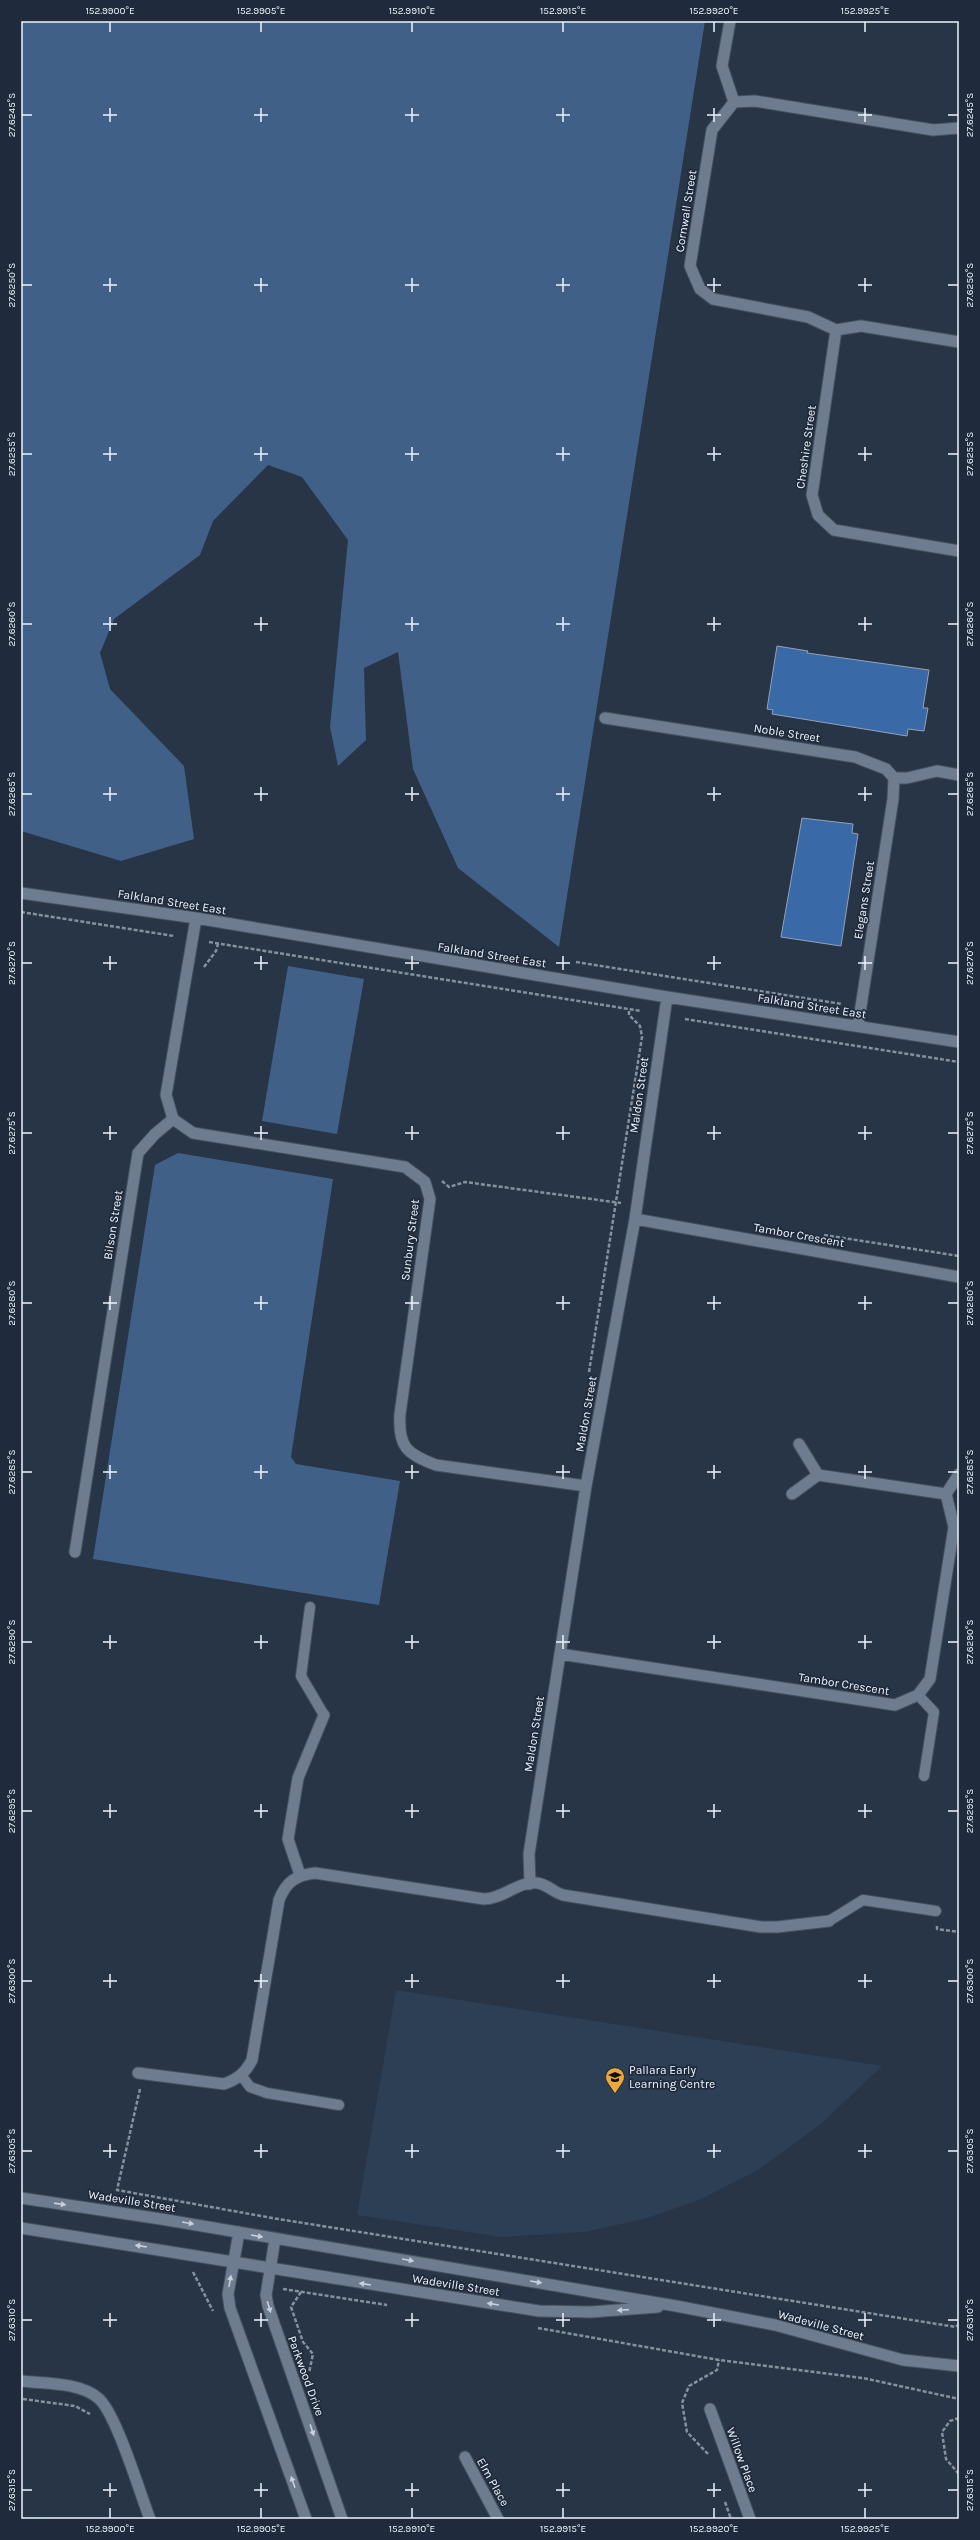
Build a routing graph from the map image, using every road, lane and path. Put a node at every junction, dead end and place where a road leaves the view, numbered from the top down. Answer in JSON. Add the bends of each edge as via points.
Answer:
{"nodes":[{"id":1,"x":730,"y":21,"type":"edge"},
{"id":2,"x":734,"y":102,"type":"junction"},
{"id":3,"x":959,"y":128,"type":"edge"},
{"id":4,"x":836,"y":330,"type":"junction"},
{"id":5,"x":959,"y":342,"type":"edge"},
{"id":6,"x":959,"y":551,"type":"edge"},
{"id":7,"x":604,"y":718,"type":"dead end"},
{"id":8,"x":959,"y":774,"type":"edge"},
{"id":9,"x":894,"y":778,"type":"junction"},
{"id":10,"x":21,"y":893,"type":"edge"},
{"id":11,"x":21,"y":912,"type":"edge"},
{"id":12,"x":196,"y":918,"type":"junction"},
{"id":13,"x":174,"y":936,"type":"dead end"},
{"id":14,"x":209,"y":942,"type":"dead end"},
{"id":15,"x":218,"y":944,"type":"junction"},
{"id":16,"x":576,"y":962,"type":"dead end"},
{"id":17,"x":201,"y":973,"type":"dead end"},
{"id":18,"x":667,"y":997,"type":"junction"},
{"id":19,"x":842,"y":1004,"type":"dead end"},
{"id":20,"x":629,"y":1009,"type":"junction"},
{"id":21,"x":641,"y":1012,"type":"dead end"},
{"id":22,"x":685,"y":1019,"type":"dead end"},
{"id":23,"x":858,"y":1026,"type":"junction"},
{"id":24,"x":959,"y":1042,"type":"edge"},
{"id":25,"x":959,"y":1062,"type":"edge"},
{"id":26,"x":173,"y":1119,"type":"junction"},
{"id":27,"x":438,"y":1176,"type":"dead end"},
{"id":28,"x":616,"y":1202,"type":"junction"},
{"id":29,"x":624,"y":1203,"type":"dead end"},
{"id":30,"x":635,"y":1219,"type":"junction"},
{"id":31,"x":959,"y":1277,"type":"edge"},
{"id":32,"x":589,"y":1374,"type":"dead end"},
{"id":33,"x":799,"y":1444,"type":"dead end"},
{"id":34,"x":959,"y":1474,"type":"edge"},
{"id":35,"x":818,"y":1475,"type":"junction"},
{"id":36,"x":586,"y":1486,"type":"junction"},
{"id":37,"x":792,"y":1494,"type":"dead end"},
{"id":38,"x":946,"y":1494,"type":"junction"},
{"id":39,"x":75,"y":1552,"type":"dead end"},
{"id":40,"x":310,"y":1607,"type":"dead end"},
{"id":41,"x":560,"y":1654,"type":"junction"},
{"id":42,"x":918,"y":1695,"type":"junction"},
{"id":43,"x":324,"y":1715,"type":"joint"},
{"id":44,"x":924,"y":1776,"type":"dead end"},
{"id":45,"x":300,"y":1875,"type":"junction"},
{"id":46,"x":530,"y":1884,"type":"junction"},
{"id":47,"x":936,"y":1911,"type":"dead end"},
{"id":48,"x":829,"y":1921,"type":"joint"},
{"id":49,"x":140,"y":2073,"type":"joint"},
{"id":50,"x":241,"y":2075,"type":"junction"},
{"id":51,"x":339,"y":2105,"type":"dead end"},
{"id":52,"x":21,"y":2198,"type":"edge"},
{"id":53,"x":21,"y":2228,"type":"edge"},
{"id":54,"x":239,"y":2232,"type":"junction"},
{"id":55,"x":275,"y":2239,"type":"junction"},
{"id":56,"x":234,"y":2263,"type":"junction"},
{"id":57,"x":270,"y":2269,"type":"junction"},
{"id":58,"x":187,"y":2272,"type":"dead end"},
{"id":59,"x":301,"y":2292,"type":"dead end"},
{"id":60,"x":676,"y":2306,"type":"junction"},
{"id":61,"x":216,"y":2318,"type":"dead end"},
{"id":62,"x":959,"y":2324,"type":"edge"},
{"id":63,"x":532,"y":2327,"type":"dead end"},
{"id":64,"x":959,"y":2366,"type":"edge"},
{"id":65,"x":308,"y":2377,"type":"dead end"},
{"id":66,"x":21,"y":2381,"type":"edge"},
{"id":67,"x":21,"y":2398,"type":"edge"},
{"id":68,"x":959,"y":2398,"type":"edge"},
{"id":69,"x":710,"y":2409,"type":"dead end"},
{"id":70,"x":92,"y":2416,"type":"dead end"},
{"id":71,"x":959,"y":2418,"type":"edge"},
{"id":72,"x":465,"y":2457,"type":"dead end"},
{"id":73,"x":959,"y":2474,"type":"edge"},
{"id":74,"x":150,"y":2519,"type":"edge"},
{"id":75,"x":306,"y":2519,"type":"edge"},
{"id":76,"x":342,"y":2519,"type":"edge"},
{"id":77,"x":498,"y":2519,"type":"edge"},
{"id":78,"x":750,"y":2519,"type":"edge"}],
"edges":[{"from":1,"to":2,"type":"street","via":[[722,66]]},
{"from":2,"to":3,"type":"street","via":[[755,101],[933,130]]},
{"from":2,"to":4,"type":"street","name":"Cornwall Street","via":[[712,130],[690,266],[700,289],[713,299],[808,317]]},
{"from":4,"to":5,"type":"street","via":[[861,326]]},
{"from":4,"to":6,"type":"street","name":"Cheshire Street","via":[[812,495],[818,515],[834,530]]},
{"from":7,"to":9,"type":"street","name":"Noble Street","via":[[855,757],[886,768]]},
{"from":8,"to":9,"type":"street","via":[[937,771],[907,778]]},
{"from":9,"to":23,"type":"street","name":"Elegans Street","via":[[893,799]]},
{"from":10,"to":12,"type":"street","name":"Falkland Street East"},
{"from":11,"to":13,"type":"path"},
{"from":12,"to":18,"type":"street","name":"Falkland Street East"},
{"from":12,"to":26,"type":"street","via":[[166,1095]]},
{"from":14,"to":15,"type":"path"},
{"from":15,"to":17,"type":"path"},
{"from":15,"to":20,"type":"path"},
{"from":16,"to":19,"type":"path"},
{"from":18,"to":23,"type":"street","name":"Falkland Street East"},
{"from":18,"to":30,"type":"street","name":"Maldon Street"},
{"from":20,"to":21,"type":"path"},
{"from":20,"to":28,"type":"path","via":[[629,1015],[640,1026],[642,1037]]},
{"from":22,"to":25,"type":"path"},
{"from":23,"to":24,"type":"street","name":"Falkland Street East"},
{"from":26,"to":36,"type":"street","name":"Sunbury Street","via":[[193,1133],[405,1167],[425,1182],[430,1199],[399,1434],[407,1449],[419,1459],[436,1465]]},
{"from":26,"to":39,"type":"street","name":"Bilson Street","via":[[138,1153]]},
{"from":27,"to":28,"type":"path","via":[[449,1186],[465,1182]]},
{"from":28,"to":29,"type":"path"},
{"from":28,"to":32,"type":"path"},
{"from":30,"to":31,"type":"street","name":"Tambor Crescent"},
{"from":30,"to":36,"type":"street","name":"Maldon Street"},
{"from":33,"to":35,"type":"street"},
{"from":34,"to":38,"type":"street"},
{"from":35,"to":37,"type":"street"},
{"from":35,"to":38,"type":"street"},
{"from":36,"to":41,"type":"street","name":"Maldon Street"},
{"from":38,"to":42,"type":"street","name":"Tambor Crescent","via":[[954,1527],[930,1680]]},
{"from":40,"to":43,"type":"lane","via":[[300,1676]]},
{"from":41,"to":42,"type":"street","name":"Tambor Crescent","via":[[895,1705]]},
{"from":41,"to":46,"type":"street","name":"Maldon Street","via":[[529,1854]]},
{"from":42,"to":44,"type":"lane","via":[[934,1712]]},
{"from":43,"to":45,"type":"street","via":[[298,1778],[290,1831],[291,1852]]},
{"from":45,"to":46,"type":"street","via":[[315,1872],[484,1899],[492,1899]]},
{"from":45,"to":50,"type":"street","via":[[285,1888],[279,1900],[252,2060]]},
{"from":46,"to":48,"type":"street","via":[[544,1884],[562,1895],[761,1927],[777,1928]]},
{"from":47,"to":48,"type":"lane","via":[[863,1900]]},
{"from":49,"to":50,"type":"street","via":[[214,2084],[224,2084]]},
{"from":49,"to":62,"type":"path","via":[[117,2190],[272,2218],[956,2327]]},
{"from":50,"to":51,"type":"lane","via":[[250,2087],[267,2093]]},
{"from":52,"to":54,"type":"street","name":"Wadeville Street","one_way":true},
{"from":56,"to":53,"type":"street","name":"Wadeville Street","one_way":true},
{"from":54,"to":55,"type":"street","name":"Wadeville Street","one_way":true},
{"from":54,"to":56,"type":"street"},
{"from":55,"to":57,"type":"street","name":"Parkwood Drive"},
{"from":55,"to":60,"type":"street","name":"Wadeville Street","one_way":true},
{"from":56,"to":57,"type":"street","name":"Wadeville Street"},
{"from":75,"to":56,"type":"street","one_way":true,"via":[[230,2308],[228,2294]]},
{"from":60,"to":57,"type":"street","name":"Wadeville Street","one_way":true,"via":[[591,2312],[539,2311]]},
{"from":57,"to":76,"type":"street","name":"Parkwood Drive","one_way":true,"via":[[266,2295],[268,2306]]},
{"from":58,"to":61,"type":"path","via":[[195,2273]]},
{"from":59,"to":65,"type":"path","via":[[291,2308],[303,2342],[313,2354]]},
{"from":60,"to":64,"type":"street","name":"Wadeville Street","via":[[775,2325],[903,2360]]},
{"from":63,"to":68,"type":"path","via":[[719,2360],[863,2378]]},
{"from":66,"to":74,"type":"street","via":[[78,2388],[98,2398],[111,2414]]},
{"from":67,"to":70,"type":"path","via":[[75,2406]]},
{"from":69,"to":78,"type":"street","name":"Willow Place"},
{"from":71,"to":73,"type":"path","via":[[950,2421],[942,2432],[946,2459]]},
{"from":72,"to":77,"type":"street","name":"Elm Place"}]}
